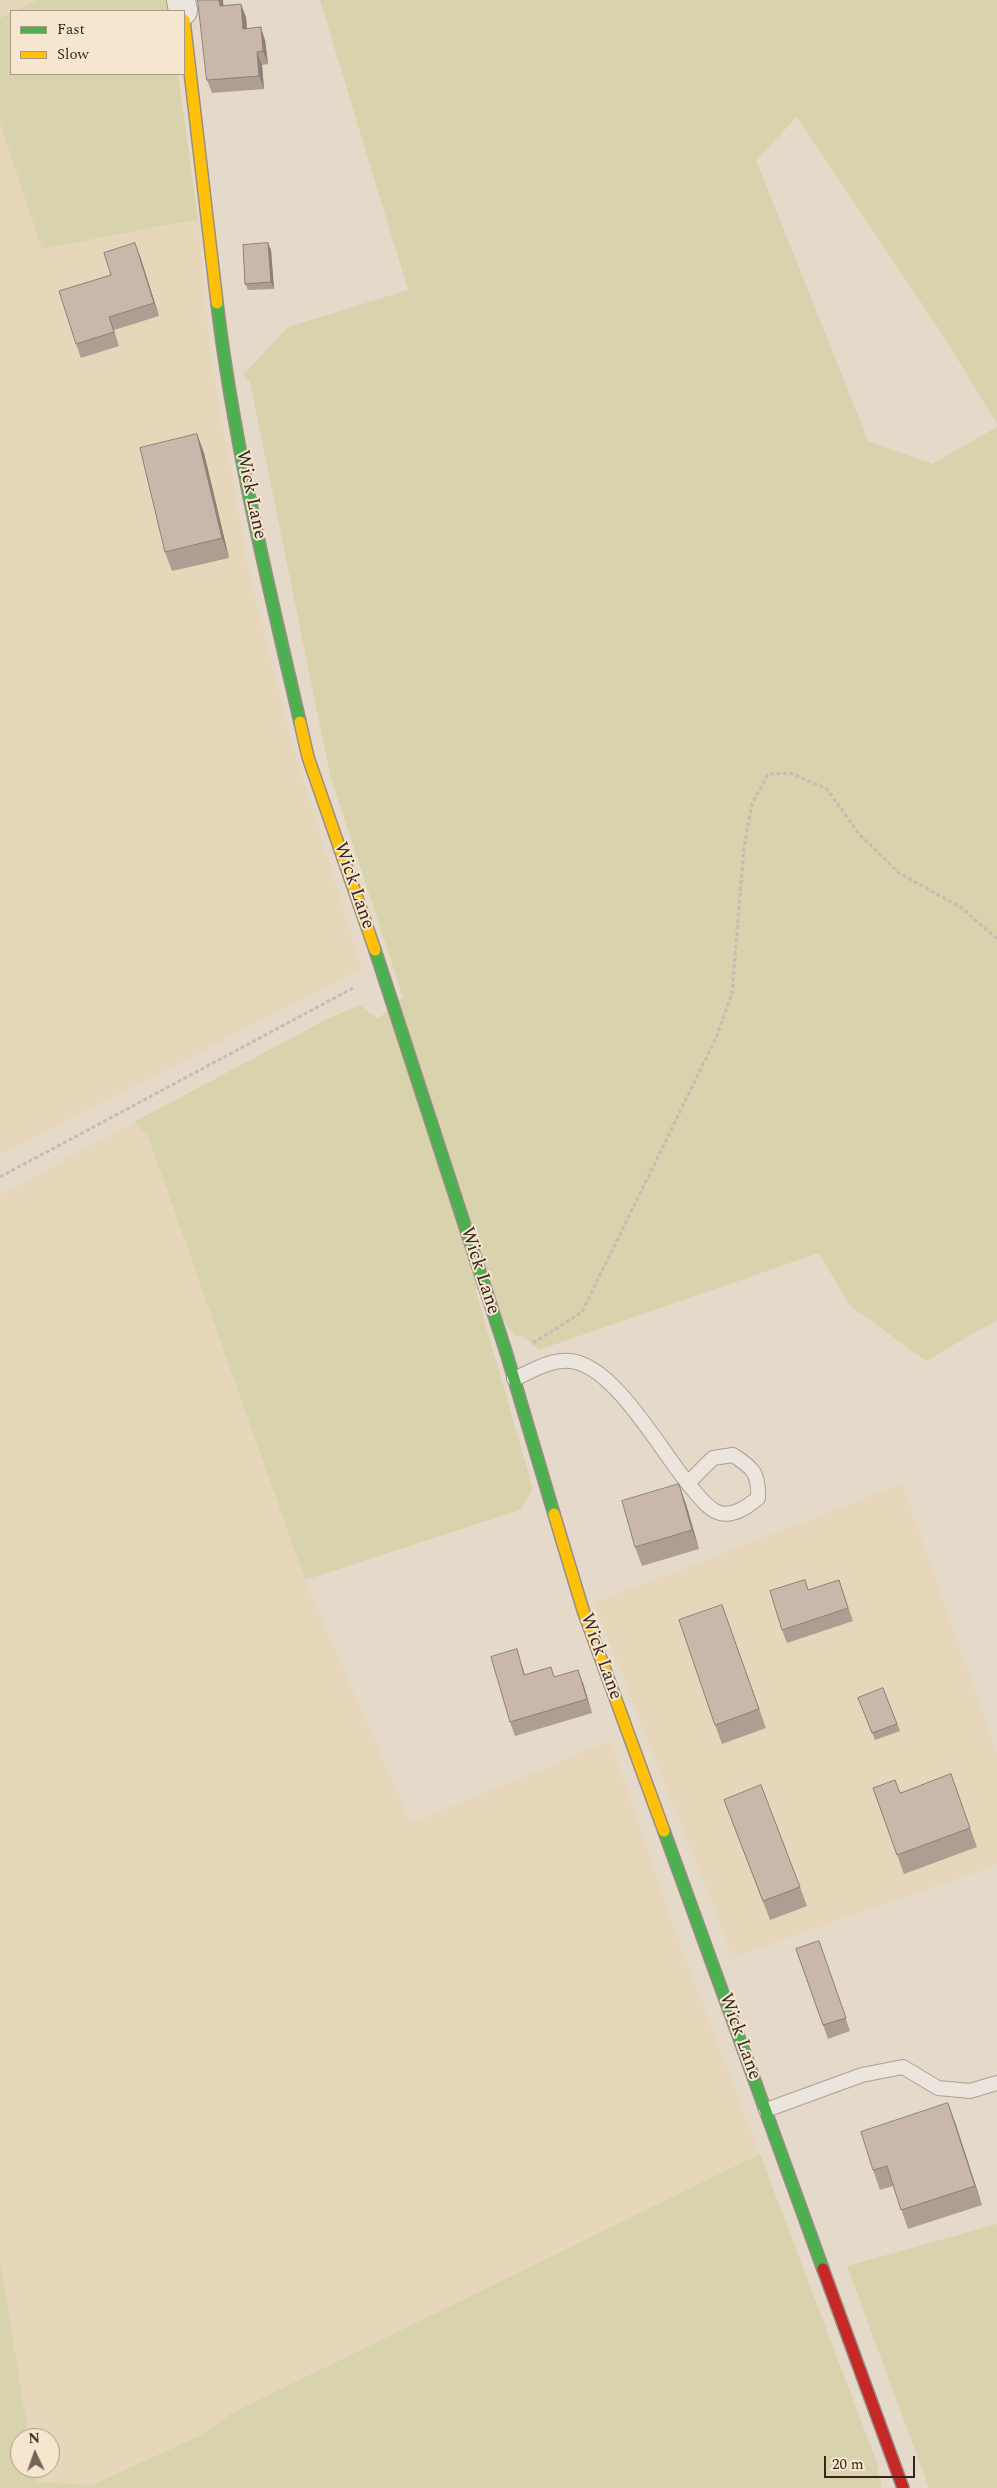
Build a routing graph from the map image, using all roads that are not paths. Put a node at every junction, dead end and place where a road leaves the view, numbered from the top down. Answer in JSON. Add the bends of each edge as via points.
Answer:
{"nodes":[{"id":1,"x":185,"y":29,"type":"edge"},
{"id":2,"x":514,"y":1379,"type":"junction"},
{"id":3,"x":688,"y":1483,"type":"junction"},
{"id":4,"x":997,"y":2083,"type":"edge"},
{"id":5,"x":766,"y":2110,"type":"junction"},
{"id":6,"x":903,"y":2488,"type":"edge"}],
"edges":[{"from":1,"to":2,"type":"street","name":"Wick Lane","via":[[225,370],[269,588],[308,757],[382,972]]},
{"from":2,"to":3,"type":"lane","via":[[546,1364],[572,1361],[604,1376],[631,1406]]},
{"from":2,"to":5,"type":"street","name":"Wick Lane","via":[[582,1610]]},
{"from":3,"to":3,"type":"lane","via":[[718,1512],[740,1511],[758,1498],[759,1481],[747,1464],[733,1455],[713,1458]]},
{"from":4,"to":5,"type":"lane","via":[[970,2091],[938,2088],[903,2067],[862,2075]]},
{"from":5,"to":6,"type":"street","name":"Wick Lane"}]}
